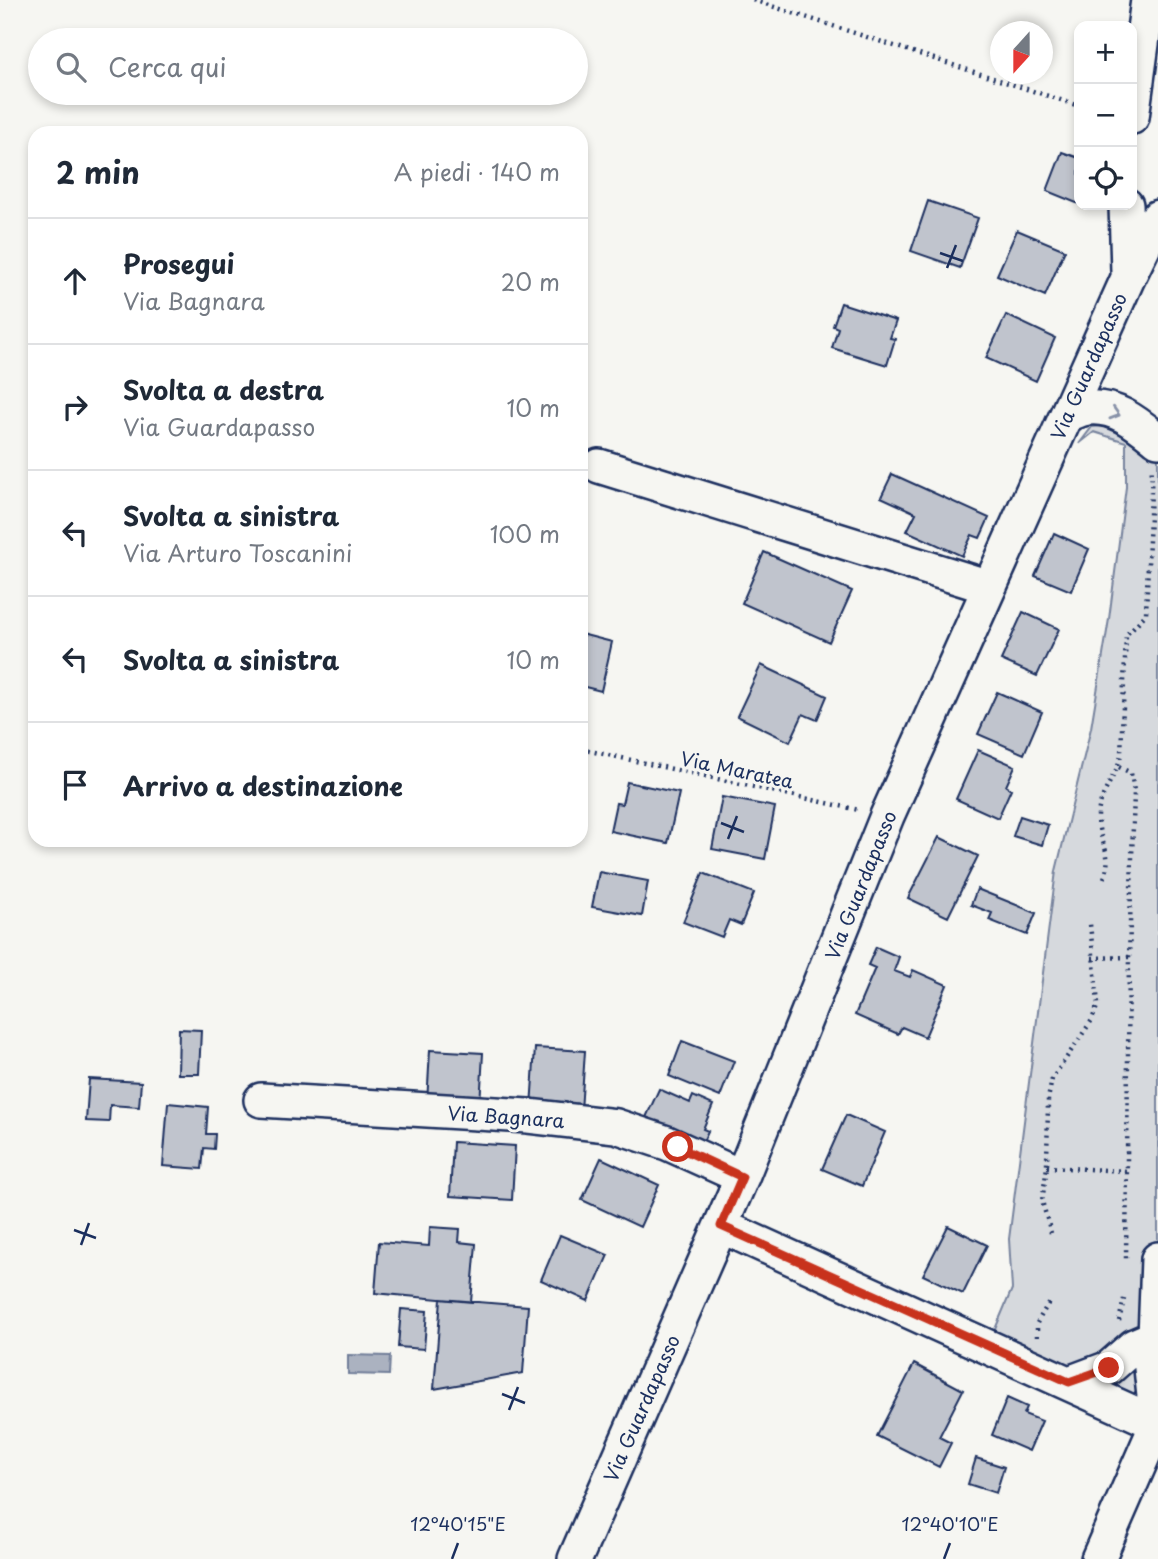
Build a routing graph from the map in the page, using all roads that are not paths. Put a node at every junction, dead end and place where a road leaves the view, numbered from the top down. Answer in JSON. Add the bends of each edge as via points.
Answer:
{"nodes":[{"id":1,"x":1148,"y":0,"type":"edge"},
{"id":2,"x":1137,"y":84,"type":"edge"},
{"id":3,"x":1127,"y":210,"type":"edge"},
{"id":4,"x":1158,"y":217,"type":"edge"},
{"id":5,"x":1137,"y":280,"type":"edge"},
{"id":6,"x":1067,"y":415,"type":"junction"},
{"id":7,"x":1154,"y":449,"type":"edge"},
{"id":8,"x":599,"y":466,"type":"dead end"},
{"id":9,"x":989,"y":587,"type":"junction"},
{"id":10,"x":261,"y":1100,"type":"dead end"},
{"id":11,"x":742,"y":1177,"type":"junction"},
{"id":12,"x":721,"y":1226,"type":"junction"},
{"id":13,"x":1142,"y":1262,"type":"edge"},
{"id":14,"x":1155,"y":1337,"type":"junction"},
{"id":15,"x":1069,"y":1382,"type":"junction"},
{"id":16,"x":1158,"y":1424,"type":"edge"},
{"id":17,"x":575,"y":1559,"type":"edge"},
{"id":18,"x":1098,"y":1559,"type":"edge"}],
"edges":[{"from":1,"to":2,"type":"street"},
{"from":3,"to":5,"type":"street"},
{"from":4,"to":5,"type":"street","name":"Via Guardapasso"},
{"from":5,"to":6,"type":"street","name":"Via Guardapasso"},
{"from":6,"to":7,"type":"street","one_way":true,"via":[[1088,408],[1117,412],[1132,420]]},
{"from":6,"to":9,"type":"street","name":"Via Guardapasso"},
{"from":8,"to":9,"type":"street"},
{"from":9,"to":11,"type":"street","name":"Via Guardapasso","via":[[887,816]]},
{"from":10,"to":11,"type":"street","name":"Via Bagnara","via":[[616,1126]]},
{"from":11,"to":12,"type":"street","name":"Via Guardapasso"},
{"from":12,"to":15,"type":"street"},
{"from":12,"to":17,"type":"street","name":"Via Guardapasso"},
{"from":13,"to":14,"type":"street"},
{"from":14,"to":15,"type":"street","via":[[1134,1346],[1109,1368]]},
{"from":14,"to":16,"type":"street","via":[[1150,1359]]},
{"from":15,"to":16,"type":"street"},
{"from":16,"to":18,"type":"street"}]}
